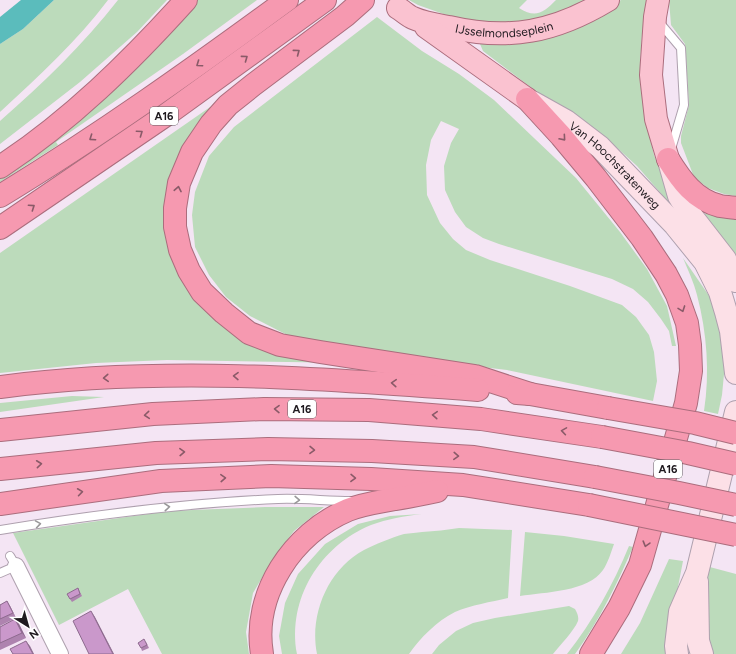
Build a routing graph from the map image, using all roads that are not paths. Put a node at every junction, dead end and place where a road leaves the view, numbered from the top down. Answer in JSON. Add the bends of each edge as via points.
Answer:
{"nodes":[{"id":1,"x":186,"y":0,"type":"edge"},
{"id":2,"x":287,"y":0,"type":"edge"},
{"id":3,"x":325,"y":0,"type":"edge"},
{"id":4,"x":363,"y":0,"type":"edge"},
{"id":5,"x":370,"y":0,"type":"edge"},
{"id":6,"x":608,"y":0,"type":"edge"},
{"id":7,"x":657,"y":9,"type":"edge"},
{"id":8,"x":406,"y":13,"type":"joint"},
{"id":9,"x":345,"y":16,"type":"junction"},
{"id":10,"x":527,"y":99,"type":"junction"},
{"id":11,"x":668,"y":159,"type":"junction"},
{"id":12,"x":0,"y":167,"type":"edge"},
{"id":13,"x":0,"y":196,"type":"edge"},
{"id":14,"x":736,"y":208,"type":"edge"},
{"id":15,"x":0,"y":228,"type":"edge"},
{"id":16,"x":722,"y":262,"type":"edge"},
{"id":17,"x":736,"y":281,"type":"edge"},
{"id":18,"x":736,"y":288,"type":"edge"},
{"id":19,"x":736,"y":373,"type":"edge"},
{"id":20,"x":0,"y":387,"type":"edge"},
{"id":21,"x":530,"y":394,"type":"junction"},
{"id":22,"x":736,"y":412,"type":"edge"},
{"id":23,"x":0,"y":430,"type":"edge"},
{"id":24,"x":736,"y":433,"type":"edge"},
{"id":25,"x":736,"y":464,"type":"edge"},
{"id":26,"x":0,"y":469,"type":"edge"},
{"id":27,"x":463,"y":485,"type":"junction"},
{"id":28,"x":375,"y":502,"type":"junction"},
{"id":29,"x":0,"y":504,"type":"edge"},
{"id":30,"x":736,"y":505,"type":"edge"},
{"id":31,"x":0,"y":530,"type":"edge"},
{"id":32,"x":736,"y":535,"type":"edge"},
{"id":33,"x":13,"y":561,"type":"joint"},
{"id":34,"x":0,"y":573,"type":"edge"},
{"id":35,"x":697,"y":573,"type":"junction"},
{"id":36,"x":60,"y":654,"type":"edge"},
{"id":37,"x":262,"y":654,"type":"edge"},
{"id":38,"x":591,"y":654,"type":"edge"},
{"id":39,"x":677,"y":654,"type":"edge"},
{"id":40,"x":702,"y":654,"type":"edge"}],
"edges":[{"from":1,"to":12,"type":"highway","via":[[101,88],[49,132]]},
{"from":2,"to":13,"type":"highway","number":"A16","one_way":true,"via":[[136,109]]},
{"from":15,"to":3,"type":"highway","number":"A16","one_way":true,"via":[[166,115]]},
{"from":4,"to":9,"type":"highway"},
{"from":5,"to":9,"type":"highway"},
{"from":6,"to":8,"type":"main road","name":"IJsselmondseplein","via":[[572,20],[527,32],[470,32]]},
{"from":7,"to":11,"type":"main road","name":"Van Hoochstratenweg","via":[[652,75],[656,119]]},
{"from":7,"to":11,"type":"lane","via":[[680,48],[684,104]]},
{"from":8,"to":10,"type":"main road","name":"Van Hoochstratenweg"},
{"from":21,"to":9,"type":"highway","one_way":true,"via":[[474,376],[280,345],[249,333],[224,313],[202,292],[189,271],[180,250],[175,227],[175,208],[179,183],[192,152],[228,105]]},
{"from":10,"to":16,"type":"street","name":"Van Hoochstratenweg","via":[[566,121],[600,147],[675,225]]},
{"from":10,"to":38,"type":"highway","number":"A16","one_way":true,"via":[[596,178],[666,274],[687,323],[690,345],[691,371],[686,403],[640,565],[619,608]]},
{"from":11,"to":14,"type":"highway","via":[[690,190],[707,201]]},
{"from":11,"to":16,"type":"street","name":"Van Hoochstratenweg","via":[[678,196]]},
{"from":16,"to":17,"type":"street","name":"Van Hoochstratenweg"},
{"from":16,"to":18,"type":"street"},
{"from":16,"to":19,"type":"street","name":"Van Hoochstratenweg","via":[[720,292],[730,331]]},
{"from":21,"to":20,"type":"highway","one_way":true,"via":[[329,379],[159,375]]},
{"from":21,"to":24,"type":"highway","bridge":true,"via":[[695,423]]},
{"from":22,"to":35,"type":"street"},
{"from":25,"to":23,"type":"highway","number":"A16","one_way":true,"bridge":true,"via":[[602,437],[481,419],[370,410],[264,409],[153,414]]},
{"from":26,"to":30,"type":"highway","number":"A16","one_way":true,"bridge":true,"via":[[156,452],[268,449],[372,451],[474,457]]},
{"from":27,"to":28,"type":"highway"},
{"from":29,"to":27,"type":"highway","one_way":true,"via":[[161,481],[263,477],[371,478]]},
{"from":27,"to":32,"type":"highway","bridge":true,"via":[[590,505]]},
{"from":31,"to":28,"type":"lane","one_way":true,"via":[[165,507],[280,499]]},
{"from":28,"to":37,"type":"highway","via":[[348,510],[326,522],[300,543],[282,564],[269,591],[262,618]]},
{"from":33,"to":34,"type":"lane"},
{"from":33,"to":36,"type":"street"},
{"from":35,"to":39,"type":"street","via":[[680,612]]},
{"from":35,"to":40,"type":"street","via":[[698,641]]}]}
